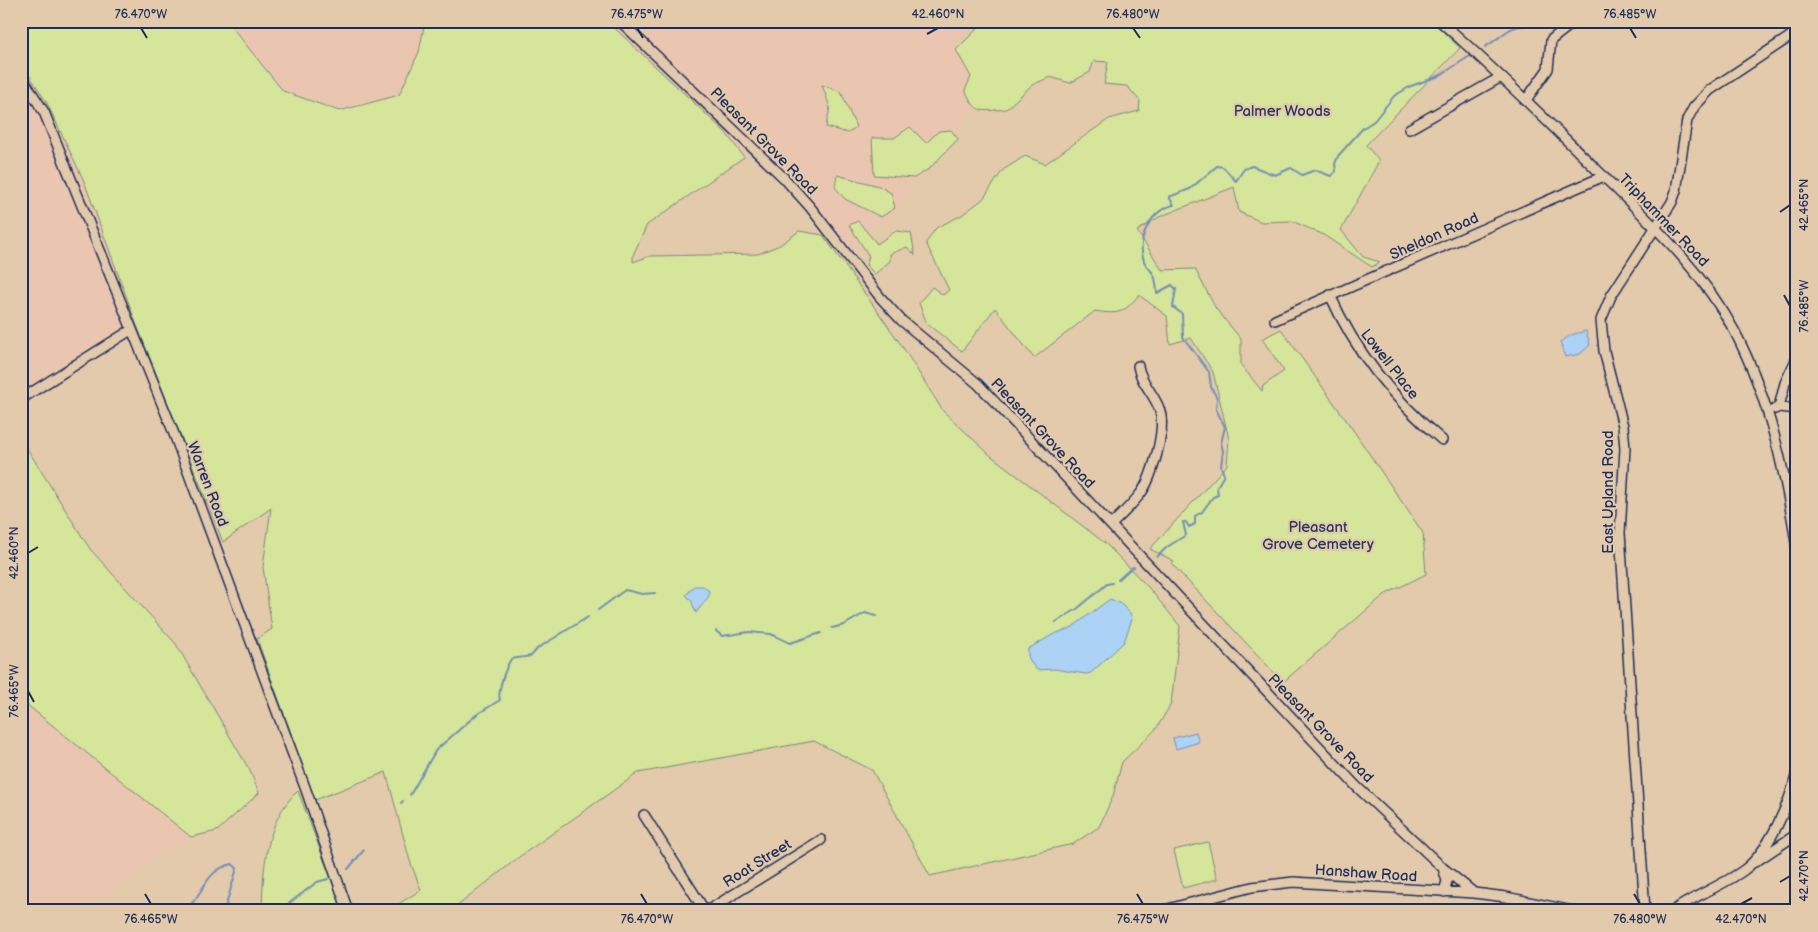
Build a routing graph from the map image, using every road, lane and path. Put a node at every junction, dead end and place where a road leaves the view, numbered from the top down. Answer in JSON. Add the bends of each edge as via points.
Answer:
{"nodes":[{"id":1,"x":620,"y":21,"type":"edge"},
{"id":2,"x":1440,"y":21,"type":"edge"},
{"id":3,"x":1575,"y":21,"type":"edge"},
{"id":4,"x":1785,"y":21,"type":"edge"},
{"id":5,"x":1796,"y":34,"type":"edge"},
{"id":6,"x":21,"y":76,"type":"edge"},
{"id":7,"x":1501,"y":77,"type":"junction"},
{"id":8,"x":1526,"y":100,"type":"junction"},
{"id":9,"x":1409,"y":129,"type":"dead end"},
{"id":10,"x":1604,"y":176,"type":"junction"},
{"id":11,"x":1656,"y":228,"type":"junction"},
{"id":12,"x":1330,"y":295,"type":"junction"},
{"id":13,"x":1275,"y":320,"type":"dead end"},
{"id":14,"x":131,"y":330,"type":"junction"},
{"id":15,"x":1797,"y":358,"type":"edge"},
{"id":16,"x":1138,"y":366,"type":"dead end"},
{"id":17,"x":21,"y":400,"type":"edge"},
{"id":18,"x":1779,"y":407,"type":"junction"},
{"id":19,"x":1797,"y":409,"type":"edge"},
{"id":20,"x":1768,"y":413,"type":"junction"},
{"id":21,"x":1442,"y":440,"type":"dead end"},
{"id":22,"x":1111,"y":525,"type":"junction"},
{"id":23,"x":1797,"y":549,"type":"edge"},
{"id":24,"x":1797,"y":772,"type":"edge"},
{"id":25,"x":644,"y":816,"type":"dead end"},
{"id":26,"x":1797,"y":834,"type":"edge"},
{"id":27,"x":820,"y":840,"type":"dead end"},
{"id":28,"x":1443,"y":868,"type":"junction"},
{"id":29,"x":1746,"y":869,"type":"junction"},
{"id":30,"x":1444,"y":892,"type":"junction"},
{"id":31,"x":1474,"y":893,"type":"junction"},
{"id":32,"x":348,"y":911,"type":"edge"},
{"id":33,"x":706,"y":911,"type":"edge"},
{"id":34,"x":1160,"y":911,"type":"edge"},
{"id":35,"x":1572,"y":911,"type":"edge"},
{"id":36,"x":1644,"y":911,"type":"edge"},
{"id":37,"x":1673,"y":911,"type":"edge"}],
"edges":[{"from":1,"to":22,"type":"street","name":"Pleasant Grove Road","via":[[784,178],[901,320],[978,384]]},
{"from":2,"to":7,"type":"street","name":"Triphammer Road"},
{"from":3,"to":8,"type":"street","via":[[1551,40],[1548,69]]},
{"from":4,"to":5,"type":"street"},
{"from":5,"to":11,"type":"street","name":"East Upland Road","via":[[1710,90],[1694,107],[1687,120],[1676,191]]},
{"from":6,"to":14,"type":"street","name":"Warren Road","via":[[44,112]]},
{"from":7,"to":8,"type":"street","name":"Triphammer Road"},
{"from":7,"to":9,"type":"street"},
{"from":8,"to":10,"type":"street","name":"Triphammer Road"},
{"from":10,"to":11,"type":"street","name":"Triphammer Road"},
{"from":10,"to":12,"type":"street","name":"Sheldon Road"},
{"from":11,"to":20,"type":"street","name":"Triphammer Road","via":[[1716,299],[1748,360]]},
{"from":11,"to":36,"type":"street","name":"East Upland Road","via":[[1611,296],[1601,328],[1625,448],[1620,533]]},
{"from":12,"to":13,"type":"street","name":"Sheldon Road"},
{"from":12,"to":21,"type":"street","name":"Lowell Place","via":[[1350,336],[1392,392]]},
{"from":14,"to":17,"type":"street"},
{"from":14,"to":32,"type":"street","name":"Warren Road","via":[[222,562]]},
{"from":15,"to":18,"type":"street","via":[[1785,383]]},
{"from":16,"to":22,"type":"street","via":[[1143,382],[1160,411],[1161,426],[1154,463],[1144,489]]},
{"from":18,"to":19,"type":"street"},
{"from":18,"to":20,"type":"street"},
{"from":20,"to":23,"type":"street","name":"Triphammer Road","via":[[1783,471]]},
{"from":22,"to":28,"type":"street","name":"Pleasant Grove Road","via":[[1357,787]]},
{"from":24,"to":29,"type":"street","via":[[1778,823]]},
{"from":25,"to":33,"type":"street"},
{"from":26,"to":29,"type":"street"},
{"from":27,"to":33,"type":"street","name":"Roat Street"},
{"from":28,"to":30,"type":"street","via":[[1447,882]]},
{"from":28,"to":31,"type":"street","name":"Pleasant Grove Road"},
{"from":29,"to":37,"type":"street"},
{"from":30,"to":31,"type":"street","name":"Hanshaw Road"},
{"from":30,"to":34,"type":"street","name":"Hanshaw Road","via":[[1293,882],[1252,887]]},
{"from":31,"to":35,"type":"street","name":"Hanshaw Road"}]}
